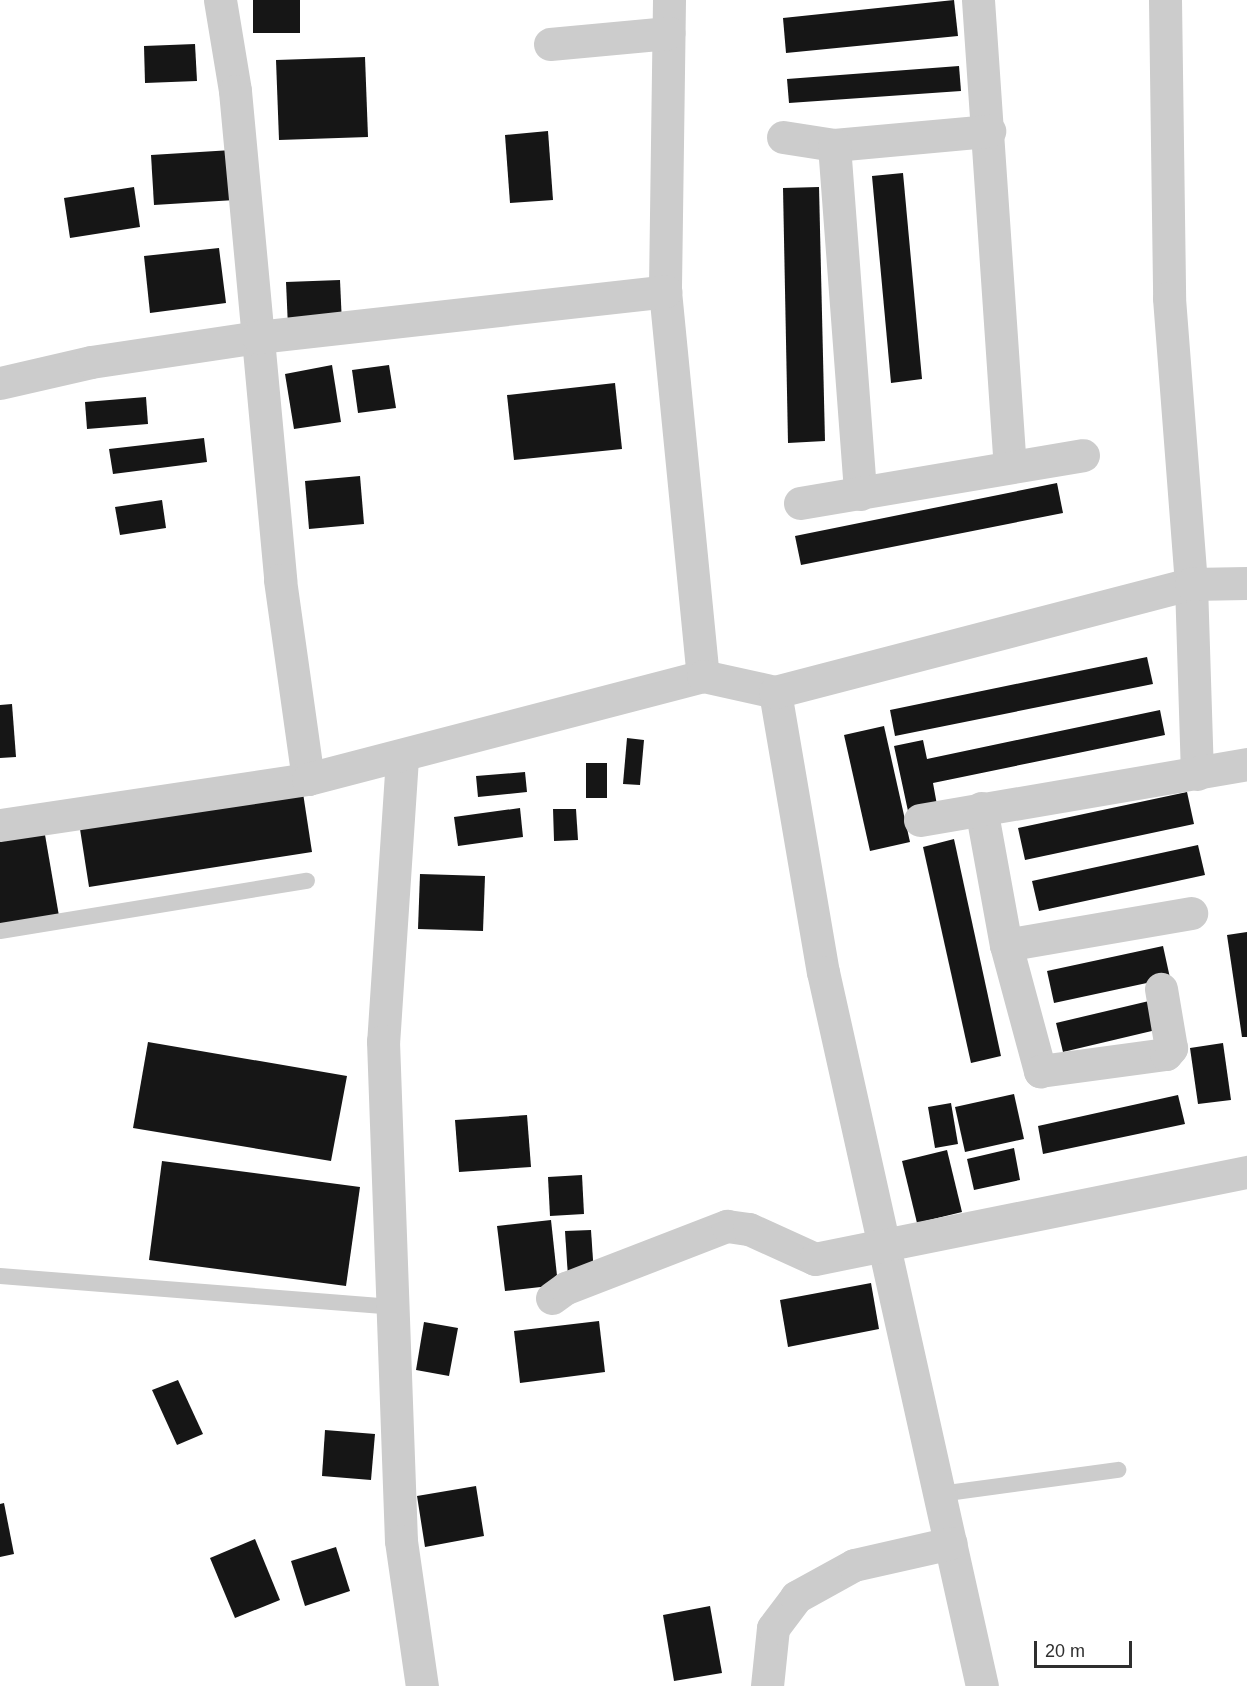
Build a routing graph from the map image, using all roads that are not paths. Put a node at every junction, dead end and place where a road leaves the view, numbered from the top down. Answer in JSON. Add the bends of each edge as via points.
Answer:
{"nodes":[{"id":1,"x":220,"y":0,"type":"edge"},
{"id":2,"x":669,"y":0,"type":"edge"},
{"id":3,"x":978,"y":0,"type":"edge"},
{"id":4,"x":1165,"y":0,"type":"edge"},
{"id":5,"x":668,"y":33,"type":"junction"},
{"id":6,"x":550,"y":44,"type":"dead end"},
{"id":7,"x":989,"y":131,"type":"junction"},
{"id":8,"x":783,"y":137,"type":"dead end"},
{"id":9,"x":834,"y":145,"type":"junction"},
{"id":10,"x":665,"y":291,"type":"junction"},
{"id":11,"x":258,"y":337,"type":"junction"},
{"id":12,"x":0,"y":383,"type":"edge"},
{"id":13,"x":1083,"y":455,"type":"dead end"},
{"id":14,"x":1010,"y":466,"type":"junction"},
{"id":15,"x":860,"y":494,"type":"junction"},
{"id":16,"x":800,"y":503,"type":"dead end"},
{"id":17,"x":1247,"y":583,"type":"edge"},
{"id":18,"x":1191,"y":584,"type":"junction"},
{"id":19,"x":703,"y":676,"type":"junction"},
{"id":20,"x":775,"y":692,"type":"junction"},
{"id":21,"x":402,"y":758,"type":"junction"},
{"id":22,"x":1247,"y":764,"type":"edge"},
{"id":23,"x":1197,"y":774,"type":"junction"},
{"id":24,"x":308,"y":779,"type":"junction"},
{"id":25,"x":981,"y":808,"type":"junction"},
{"id":26,"x":920,"y":820,"type":"dead end"},
{"id":27,"x":0,"y":825,"type":"edge"},
{"id":28,"x":307,"y":881,"type":"dead end"},
{"id":29,"x":1191,"y":913,"type":"dead end"},
{"id":30,"x":0,"y":931,"type":"edge"},
{"id":31,"x":1006,"y":945,"type":"junction"},
{"id":32,"x":1161,"y":989,"type":"dead end"},
{"id":33,"x":1247,"y":1172,"type":"edge"},
{"id":34,"x":886,"y":1243,"type":"junction"},
{"id":35,"x":0,"y":1276,"type":"edge"},
{"id":36,"x":552,"y":1298,"type":"dead end"},
{"id":37,"x":396,"y":1307,"type":"junction"},
{"id":38,"x":1118,"y":1470,"type":"dead end"},
{"id":39,"x":940,"y":1494,"type":"junction"},
{"id":40,"x":951,"y":1543,"type":"junction"},
{"id":41,"x":422,"y":1686,"type":"edge"},
{"id":42,"x":767,"y":1686,"type":"edge"},
{"id":43,"x":982,"y":1686,"type":"edge"}],
"edges":[{"from":1,"to":11,"type":"street","via":[[235,91]]},
{"from":2,"to":5,"type":"street"},
{"from":3,"to":7,"type":"street"},
{"from":4,"to":18,"type":"street","via":[[1169,297]]},
{"from":5,"to":6,"type":"street"},
{"from":5,"to":10,"type":"street"},
{"from":7,"to":9,"type":"street"},
{"from":7,"to":14,"type":"street"},
{"from":8,"to":9,"type":"street"},
{"from":9,"to":15,"type":"street"},
{"from":10,"to":11,"type":"street"},
{"from":10,"to":19,"type":"street"},
{"from":11,"to":12,"type":"street","via":[[91,362]]},
{"from":11,"to":24,"type":"street","via":[[280,580]]},
{"from":13,"to":14,"type":"street"},
{"from":14,"to":15,"type":"street"},
{"from":15,"to":16,"type":"street"},
{"from":17,"to":18,"type":"street"},
{"from":18,"to":20,"type":"street"},
{"from":18,"to":23,"type":"street"},
{"from":19,"to":20,"type":"street"},
{"from":19,"to":21,"type":"street"},
{"from":20,"to":34,"type":"street","via":[[823,972]]},
{"from":21,"to":24,"type":"street"},
{"from":21,"to":37,"type":"street","via":[[383,1041]]},
{"from":22,"to":23,"type":"street"},
{"from":23,"to":25,"type":"street"},
{"from":24,"to":27,"type":"street"},
{"from":25,"to":26,"type":"street"},
{"from":25,"to":31,"type":"street"},
{"from":28,"to":30,"type":"lane"},
{"from":29,"to":31,"type":"street"},
{"from":31,"to":32,"type":"street","via":[[1040,1071],[1166,1054],[1171,1048]]},
{"from":33,"to":34,"type":"street"},
{"from":34,"to":36,"type":"street","via":[[815,1259],[749,1229],[727,1226],[703,1231]]},
{"from":34,"to":39,"type":"street"},
{"from":35,"to":37,"type":"lane"},
{"from":37,"to":41,"type":"street","via":[[401,1541]]},
{"from":38,"to":39,"type":"lane"},
{"from":39,"to":40,"type":"street"},
{"from":40,"to":42,"type":"street","via":[[854,1565],[796,1597],[773,1628]]},
{"from":40,"to":43,"type":"street"}]}
